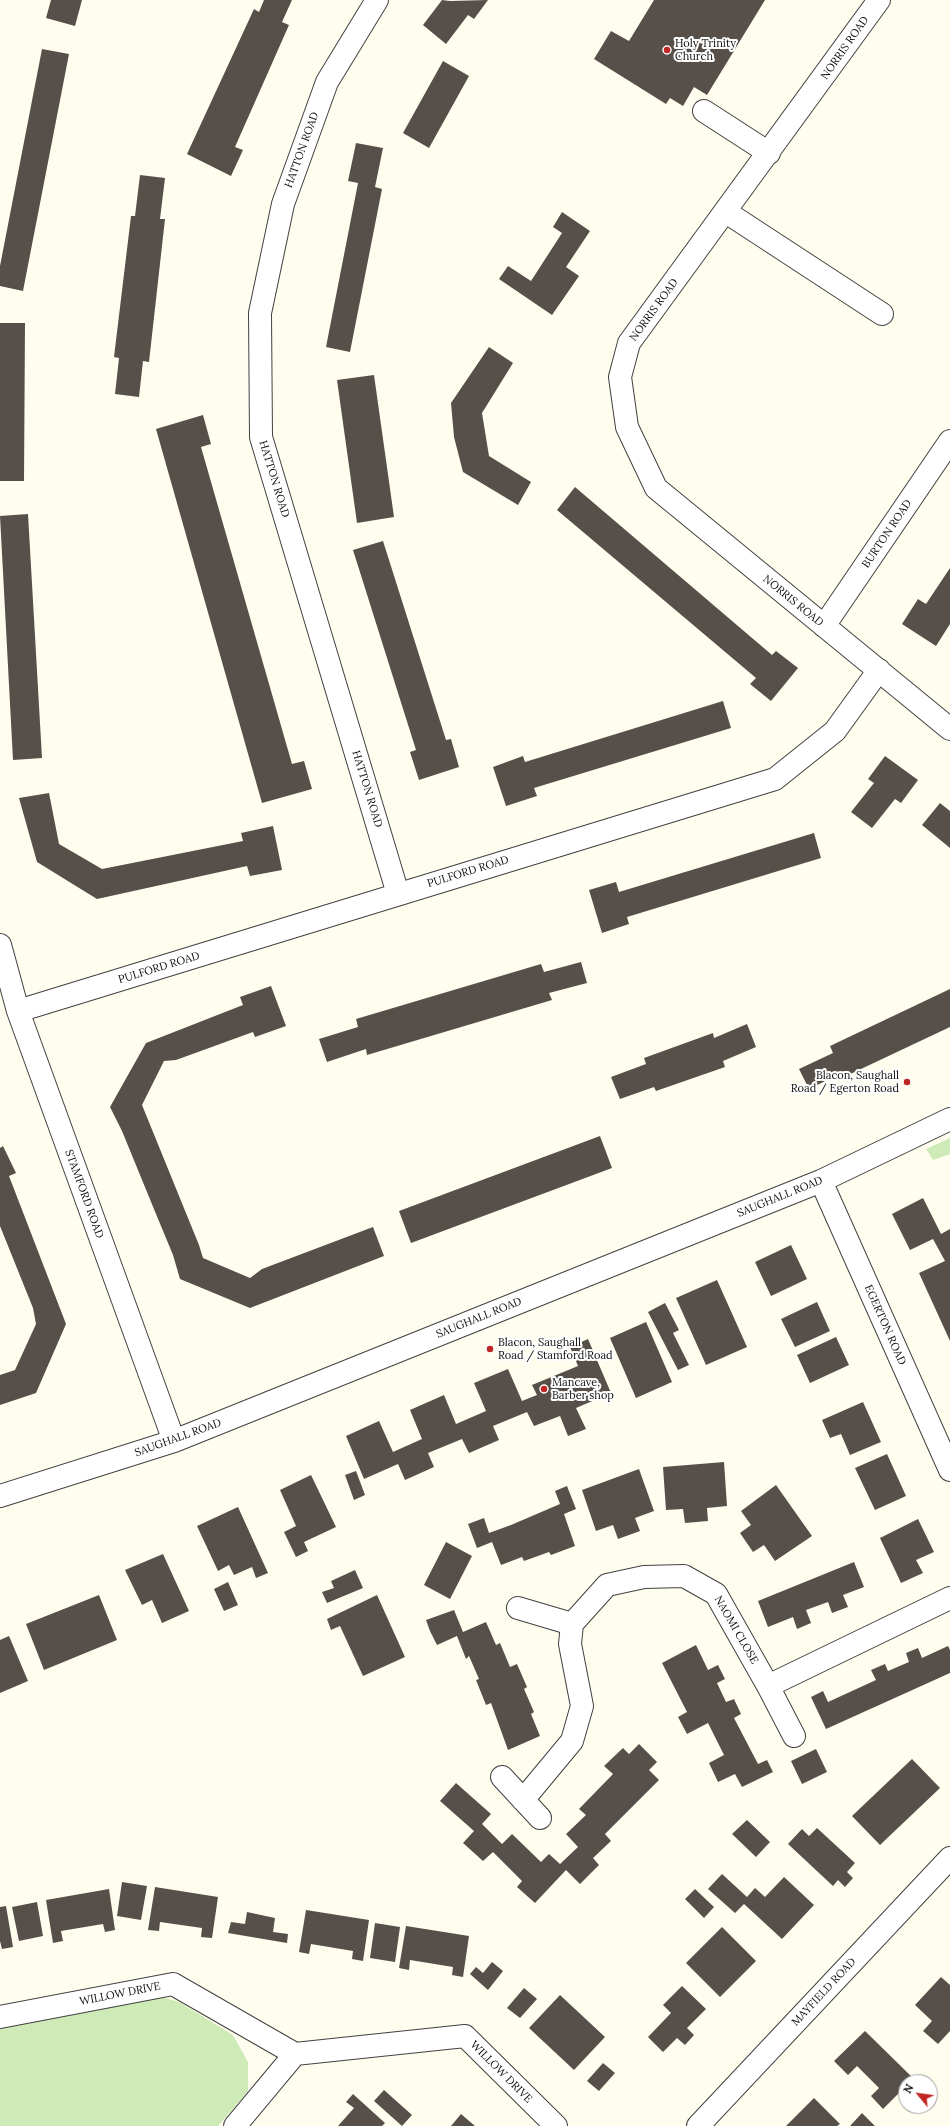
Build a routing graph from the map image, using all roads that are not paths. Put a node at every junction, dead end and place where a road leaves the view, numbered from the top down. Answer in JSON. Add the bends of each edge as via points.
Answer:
{"nodes":[{"id":1,"x":377,"y":0,"type":"edge"},
{"id":2,"x":879,"y":0,"type":"edge"},
{"id":3,"x":704,"y":111,"type":"dead end"},
{"id":4,"x":769,"y":153,"type":"junction"},
{"id":5,"x":726,"y":212,"type":"junction"},
{"id":6,"x":882,"y":314,"type":"dead end"},
{"id":7,"x":950,"y":441,"type":"edge"},
{"id":8,"x":824,"y":626,"type":"junction"},
{"id":9,"x":879,"y":670,"type":"junction"},
{"id":10,"x":949,"y":728,"type":"edge"},
{"id":11,"x":398,"y":894,"type":"junction"},
{"id":12,"x":0,"y":945,"type":"edge"},
{"id":13,"x":18,"y":1011,"type":"junction"},
{"id":14,"x":950,"y":1119,"type":"edge"},
{"id":15,"x":821,"y":1181,"type":"junction"},
{"id":16,"x":174,"y":1441,"type":"junction"},
{"id":17,"x":950,"y":1470,"type":"edge"},
{"id":18,"x":0,"y":1496,"type":"edge"},
{"id":19,"x":950,"y":1598,"type":"edge"},
{"id":20,"x":518,"y":1608,"type":"dead end"},
{"id":21,"x":572,"y":1624,"type":"junction"},
{"id":22,"x":768,"y":1686,"type":"junction"},
{"id":23,"x":794,"y":1736,"type":"dead end"},
{"id":24,"x":502,"y":1777,"type":"dead end"},
{"id":25,"x":523,"y":1800,"type":"junction"},
{"id":26,"x":540,"y":1818,"type":"dead end"},
{"id":27,"x":950,"y":1858,"type":"edge"},
{"id":28,"x":0,"y":2017,"type":"edge"},
{"id":29,"x":295,"y":2054,"type":"junction"},
{"id":30,"x":235,"y":2126,"type":"edge"},
{"id":31,"x":556,"y":2126,"type":"edge"},
{"id":32,"x":698,"y":2126,"type":"edge"}],
"edges":[{"from":1,"to":11,"type":"street","name":"HATTON ROAD","via":[[327,82],[283,204],[260,313],[261,437]]},
{"from":2,"to":4,"type":"street","name":"NORRIS ROAD"},
{"from":3,"to":4,"type":"street"},
{"from":4,"to":5,"type":"street","name":"NORRIS ROAD"},
{"from":5,"to":6,"type":"street"},
{"from":5,"to":8,"type":"street","name":"NORRIS ROAD","via":[[629,343],[620,377],[627,427],[656,488]]},
{"from":7,"to":8,"type":"street","name":"BURTON ROAD"},
{"from":8,"to":9,"type":"street","name":"NORRIS ROAD"},
{"from":9,"to":10,"type":"street","name":"NORRIS ROAD"},
{"from":9,"to":11,"type":"street","name":"PULFORD ROAD","via":[[834,731],[775,779]]},
{"from":11,"to":13,"type":"street","name":"PULFORD ROAD"},
{"from":12,"to":13,"type":"street","name":"STAMFORD ROAD"},
{"from":13,"to":16,"type":"street","name":"STAMFORD ROAD"},
{"from":14,"to":15,"type":"street","name":"SAUGHALL ROAD"},
{"from":15,"to":16,"type":"street","name":"SAUGHALL ROAD"},
{"from":15,"to":17,"type":"street","name":"EGERTON ROAD"},
{"from":16,"to":18,"type":"street","name":"SAUGHALL ROAD"},
{"from":19,"to":22,"type":"street"},
{"from":20,"to":21,"type":"street"},
{"from":21,"to":22,"type":"street","name":"NAOMI CLOSE","via":[[606,1585],[644,1577],[684,1576],[716,1594]]},
{"from":21,"to":25,"type":"street","via":[[570,1644],[582,1706],[572,1741]]},
{"from":22,"to":23,"type":"street","name":"NAOMI CLOSE"},
{"from":24,"to":25,"type":"street"},
{"from":25,"to":26,"type":"street"},
{"from":27,"to":32,"type":"street","name":"MAYFIELD ROAD"},
{"from":28,"to":29,"type":"street","name":"WILLOW DRIVE","via":[[173,1984]]},
{"from":29,"to":30,"type":"street"},
{"from":29,"to":31,"type":"street","name":"WILLOW DRIVE","via":[[465,2036]]}]}
